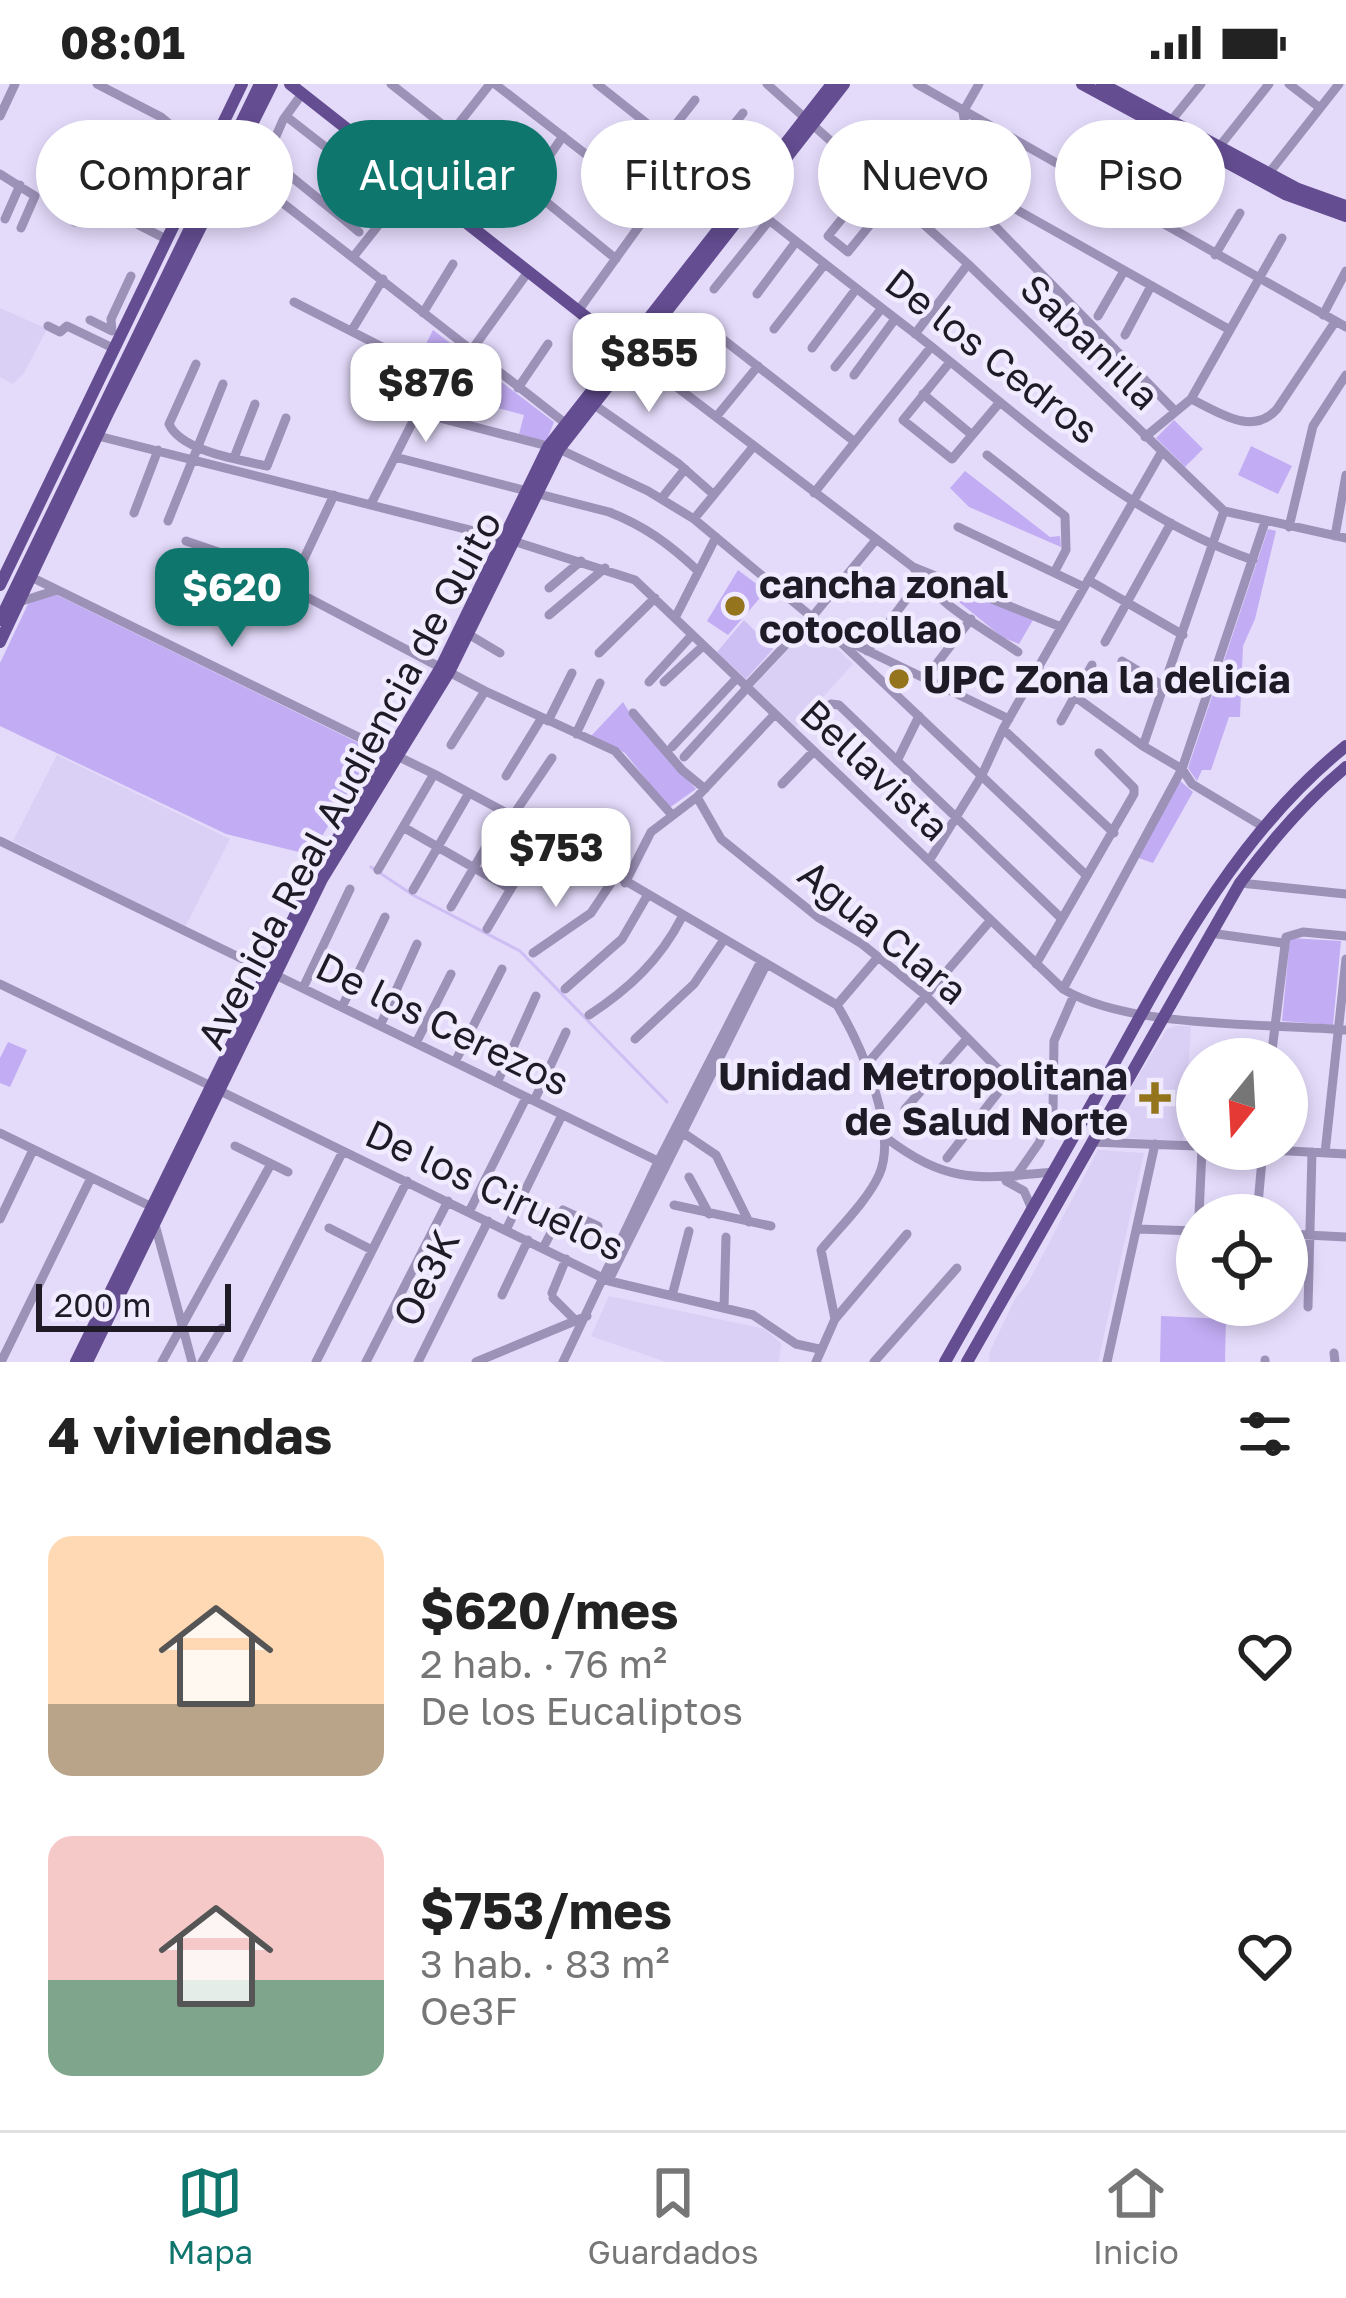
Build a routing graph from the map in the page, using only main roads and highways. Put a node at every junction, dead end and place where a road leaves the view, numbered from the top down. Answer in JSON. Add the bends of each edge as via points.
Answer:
{"nodes":[{"id":1,"x":256,"y":84,"type":"edge"},
{"id":2,"x":832,"y":84,"type":"edge"},
{"id":3,"x":844,"y":84,"type":"edge"},
{"id":4,"x":1083,"y":84,"type":"edge"},
{"id":5,"x":1102,"y":84,"type":"edge"},
{"id":6,"x":296,"y":89,"type":"edge"},
{"id":7,"x":1155,"y":118,"type":"junction"},
{"id":8,"x":808,"y":120,"type":"junction"},
{"id":9,"x":1230,"y":159,"type":"junction"},
{"id":10,"x":1315,"y":200,"type":"junction"},
{"id":11,"x":1346,"y":206,"type":"edge"},
{"id":12,"x":1346,"y":216,"type":"edge"},
{"id":13,"x":628,"y":350,"type":"junction"},
{"id":14,"x":554,"y":448,"type":"junction"},
{"id":15,"x":508,"y":539,"type":"junction"},
{"id":16,"x":15,"y":574,"type":"edge"},
{"id":17,"x":0,"y":585,"type":"edge"},
{"id":18,"x":0,"y":605,"type":"edge"},
{"id":19,"x":0,"y":620,"type":"edge"},
{"id":20,"x":0,"y":642,"type":"edge"},
{"id":21,"x":445,"y":669,"type":"junction"},
{"id":22,"x":1346,"y":746,"type":"edge"},
{"id":23,"x":1346,"y":767,"type":"edge"},
{"id":24,"x":152,"y":1213,"type":"junction"},
{"id":25,"x":986,"y":1329,"type":"junction"},
{"id":26,"x":76,"y":1362,"type":"edge"},
{"id":27,"x":87,"y":1362,"type":"edge"},
{"id":28,"x":945,"y":1362,"type":"edge"},
{"id":29,"x":967,"y":1362,"type":"edge"},
{"id":30,"x":980,"y":1362,"type":"edge"}],
"edges":[{"from":1,"to":6,"type":"main road"},
{"from":1,"to":16,"type":"main road"},
{"from":1,"to":16,"type":"main road","via":[[214,204],[98,436]]},
{"from":1,"to":16,"type":"main road","via":[[207,156],[115,332]]},
{"from":2,"to":8,"type":"main road","name":"Avenida Real Audiencia de Quito"},
{"from":3,"to":8,"type":"main road","name":"Avenida Real Audiencia de Quito"},
{"from":4,"to":7,"type":"main road"},
{"from":5,"to":7,"type":"main road"},
{"from":6,"to":13,"type":"main road"},
{"from":7,"to":9,"type":"main road"},
{"from":7,"to":9,"type":"main road"},
{"from":8,"to":13,"type":"main road","name":"Avenida Real Audiencia de Quito"},
{"from":9,"to":10,"type":"main road"},
{"from":9,"to":10,"type":"main road"},
{"from":10,"to":11,"type":"main road"},
{"from":10,"to":12,"type":"main road"},
{"from":13,"to":14,"type":"main road","name":"Avenida Real Audiencia de Quito"},
{"from":13,"to":14,"type":"main road","name":"Avenida Real Audiencia de Quito","via":[[565,423]]},
{"from":14,"to":15,"type":"main road","name":"Avenida Real Audiencia de Quito"},
{"from":15,"to":21,"type":"main road","name":"Avenida Real Audiencia de Quito"},
{"from":15,"to":21,"type":"main road","name":"Avenida Real Audiencia de Quito"},
{"from":16,"to":17,"type":"main road"},
{"from":16,"to":18,"type":"main road"},
{"from":16,"to":19,"type":"main road"},
{"from":16,"to":20,"type":"main road","via":[[19,602]]},
{"from":21,"to":24,"type":"main road","name":"Avenida Real Audiencia de Quito","via":[[270,972]]},
{"from":22,"to":28,"type":"main road","via":[[1262,826],[1223,878]]},
{"from":23,"to":25,"type":"main road","via":[[1240,883]]},
{"from":24,"to":26,"type":"main road","name":"Avenida Real Audiencia de Quito"},
{"from":24,"to":27,"type":"main road","name":"Avenida Real Audiencia de Quito"},
{"from":25,"to":29,"type":"main road"},
{"from":25,"to":30,"type":"main road"}]}
